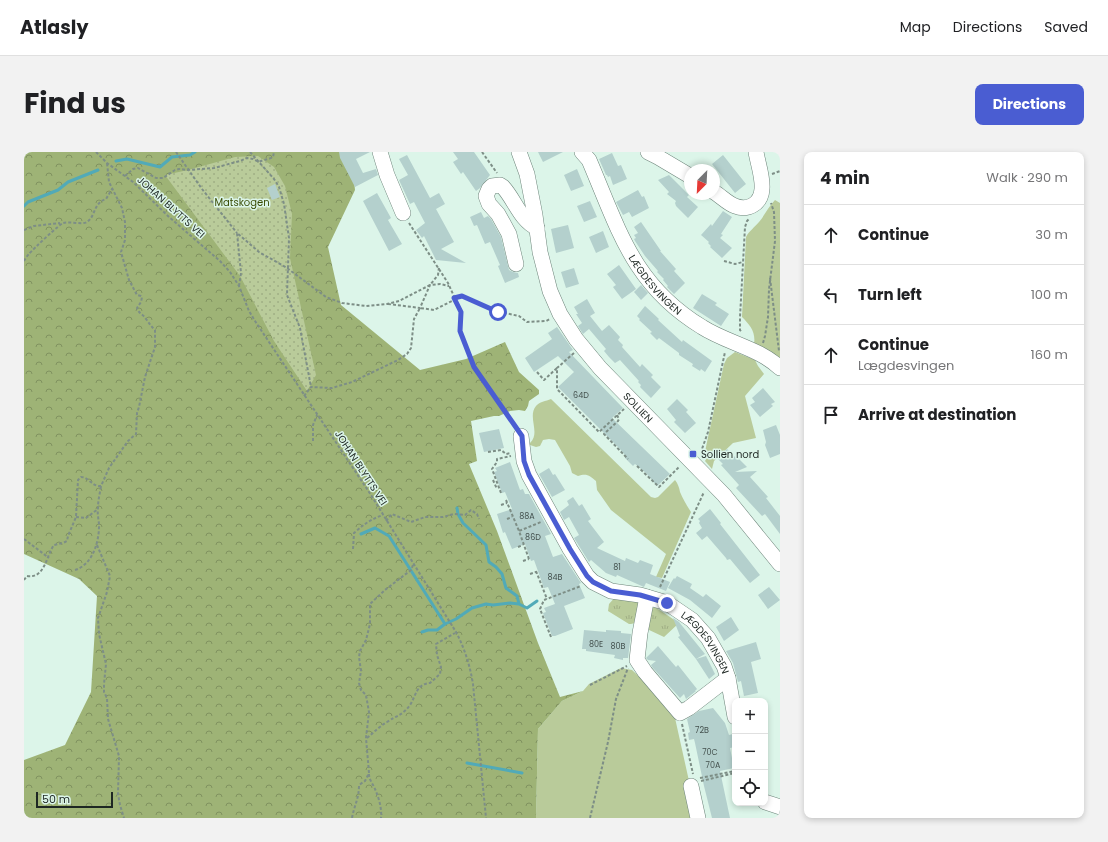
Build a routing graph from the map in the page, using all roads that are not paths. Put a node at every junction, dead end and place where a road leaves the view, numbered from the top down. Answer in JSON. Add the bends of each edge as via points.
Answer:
{"nodes":[{"id":1,"x":380,"y":152,"type":"edge"},
{"id":2,"x":519,"y":152,"type":"edge"},
{"id":3,"x":582,"y":152,"type":"edge"},
{"id":4,"x":648,"y":152,"type":"edge"},
{"id":5,"x":756,"y":152,"type":"edge"},
{"id":6,"x":684,"y":172,"type":"edge"},
{"id":7,"x":720,"y":196,"type":"edge"},
{"id":8,"x":403,"y":213,"type":"road end"},
{"id":9,"x":537,"y":228,"type":"junction"},
{"id":10,"x":516,"y":264,"type":"dead end"},
{"id":11,"x":779,"y":367,"type":"edge"},
{"id":12,"x":522,"y":436,"type":"road end"},
{"id":13,"x":780,"y":564,"type":"edge"},
{"id":14,"x":651,"y":599,"type":"junction"},
{"id":15,"x":728,"y":678,"type":"junction"},
{"id":16,"x":732,"y":700,"type":"edge"},
{"id":17,"x":691,"y":786,"type":"road end"},
{"id":18,"x":768,"y":803,"type":"edge"},
{"id":19,"x":780,"y":807,"type":"edge"},
{"id":20,"x":698,"y":818,"type":"edge"}],
"edges":[{"from":1,"to":8,"type":"street"},
{"from":2,"to":9,"type":"street","name":"SOLLIEN","via":[[527,174]]},
{"from":3,"to":11,"type":"street","name":"LÆGDESVINGEN","via":[[589,160],[625,245],[648,281],[680,312],[702,328],[759,354]]},
{"from":4,"to":6,"type":"street"},
{"from":5,"to":7,"type":"street","via":[[762,190],[756,203],[747,208],[736,206]]},
{"from":9,"to":10,"type":"street","via":[[525,218],[503,187],[492,186],[487,192],[489,204],[509,234]]},
{"from":9,"to":13,"type":"street","name":"SOLLIEN","via":[[550,291],[560,314],[581,346],[724,495]]},
{"from":12,"to":14,"type":"street","name":"LÆGDESVINGEN","via":[[524,461],[529,475],[587,576],[611,591]]},
{"from":14,"to":15,"type":"street","name":"LÆGDESVINGEN","via":[[667,603],[679,610],[700,628],[717,652]]},
{"from":14,"to":15,"type":"street","via":[[640,633],[637,660],[680,713]]},
{"from":15,"to":16,"type":"street","name":"LÆGDESVINGEN"},
{"from":17,"to":20,"type":"street"},
{"from":18,"to":19,"type":"street"}]}
